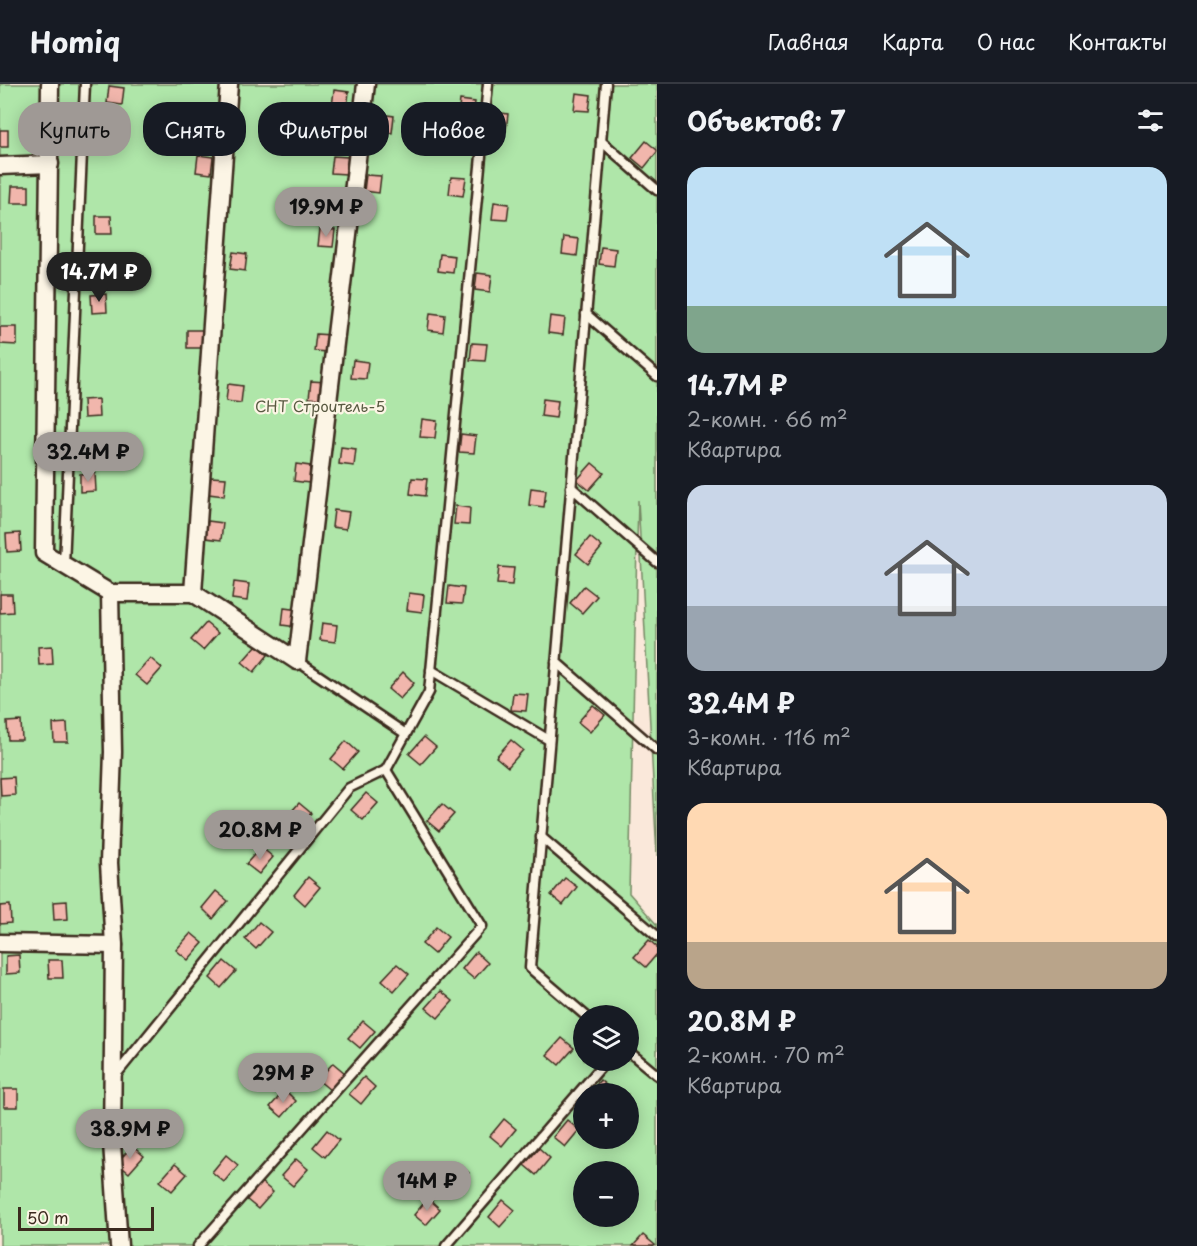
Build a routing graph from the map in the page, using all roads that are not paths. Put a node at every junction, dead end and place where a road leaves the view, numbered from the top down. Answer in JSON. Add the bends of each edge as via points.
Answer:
{"nodes":[{"id":1,"x":50,"y":84,"type":"edge"},
{"id":2,"x":85,"y":84,"type":"edge"},
{"id":3,"x":229,"y":84,"type":"edge"},
{"id":4,"x":366,"y":84,"type":"edge"},
{"id":5,"x":488,"y":84,"type":"edge"},
{"id":6,"x":606,"y":84,"type":"edge"},
{"id":7,"x":601,"y":141,"type":"junction"},
{"id":8,"x":50,"y":164,"type":"junction"},
{"id":9,"x":0,"y":166,"type":"edge"},
{"id":10,"x":657,"y":190,"type":"edge"},
{"id":11,"x":586,"y":314,"type":"junction"},
{"id":12,"x":657,"y":376,"type":"edge"},
{"id":13,"x":571,"y":487,"type":"junction"},
{"id":14,"x":657,"y":562,"type":"edge"},
{"id":15,"x":64,"y":565,"type":"junction"},
{"id":16,"x":110,"y":593,"type":"junction"},
{"id":17,"x":193,"y":593,"type":"junction"},
{"id":18,"x":297,"y":661,"type":"junction"},
{"id":19,"x":556,"y":662,"type":"junction"},
{"id":20,"x":431,"y":670,"type":"junction"},
{"id":21,"x":406,"y":734,"type":"junction"},
{"id":22,"x":549,"y":740,"type":"junction"},
{"id":23,"x":657,"y":750,"type":"edge"},
{"id":24,"x":386,"y":770,"type":"junction"},
{"id":25,"x":541,"y":837,"type":"junction"},
{"id":26,"x":657,"y":936,"type":"edge"},
{"id":27,"x":0,"y":943,"type":"edge"},
{"id":28,"x":114,"y":945,"type":"junction"},
{"id":29,"x":573,"y":1005,"type":"edge"},
{"id":30,"x":639,"y":1060,"type":"edge"},
{"id":31,"x":597,"y":1071,"type":"edge"},
{"id":32,"x":657,"y":1075,"type":"edge"},
{"id":33,"x":113,"y":1078,"type":"junction"},
{"id":34,"x":119,"y":1246,"type":"edge"},
{"id":35,"x":198,"y":1246,"type":"edge"},
{"id":36,"x":446,"y":1246,"type":"edge"}],
"edges":[{"from":1,"to":8,"type":"street"},
{"from":2,"to":15,"type":"lane"},
{"from":3,"to":17,"type":"street"},
{"from":4,"to":18,"type":"street"},
{"from":5,"to":20,"type":"lane"},
{"from":6,"to":7,"type":"lane"},
{"from":7,"to":10,"type":"lane"},
{"from":7,"to":11,"type":"lane"},
{"from":8,"to":9,"type":"street"},
{"from":8,"to":15,"type":"street","via":[[44,553]]},
{"from":11,"to":12,"type":"lane"},
{"from":11,"to":13,"type":"lane"},
{"from":13,"to":14,"type":"lane"},
{"from":13,"to":19,"type":"lane"},
{"from":15,"to":16,"type":"street"},
{"from":16,"to":17,"type":"street"},
{"from":16,"to":28,"type":"street","via":[[110,863]]},
{"from":17,"to":18,"type":"street"},
{"from":18,"to":21,"type":"lane"},
{"from":19,"to":22,"type":"lane"},
{"from":19,"to":23,"type":"lane"},
{"from":20,"to":21,"type":"lane","via":[[429,692]]},
{"from":20,"to":22,"type":"lane"},
{"from":21,"to":24,"type":"lane"},
{"from":22,"to":25,"type":"lane"},
{"from":24,"to":33,"type":"lane","via":[[349,788]]},
{"from":24,"to":35,"type":"lane","via":[[482,926]]},
{"from":25,"to":26,"type":"lane"},
{"from":25,"to":29,"type":"lane","via":[[530,968]]},
{"from":27,"to":28,"type":"street"},
{"from":28,"to":33,"type":"street"},
{"from":30,"to":32,"type":"lane"},
{"from":31,"to":36,"type":"lane"},
{"from":33,"to":34,"type":"street","via":[[112,1143]]}]}
